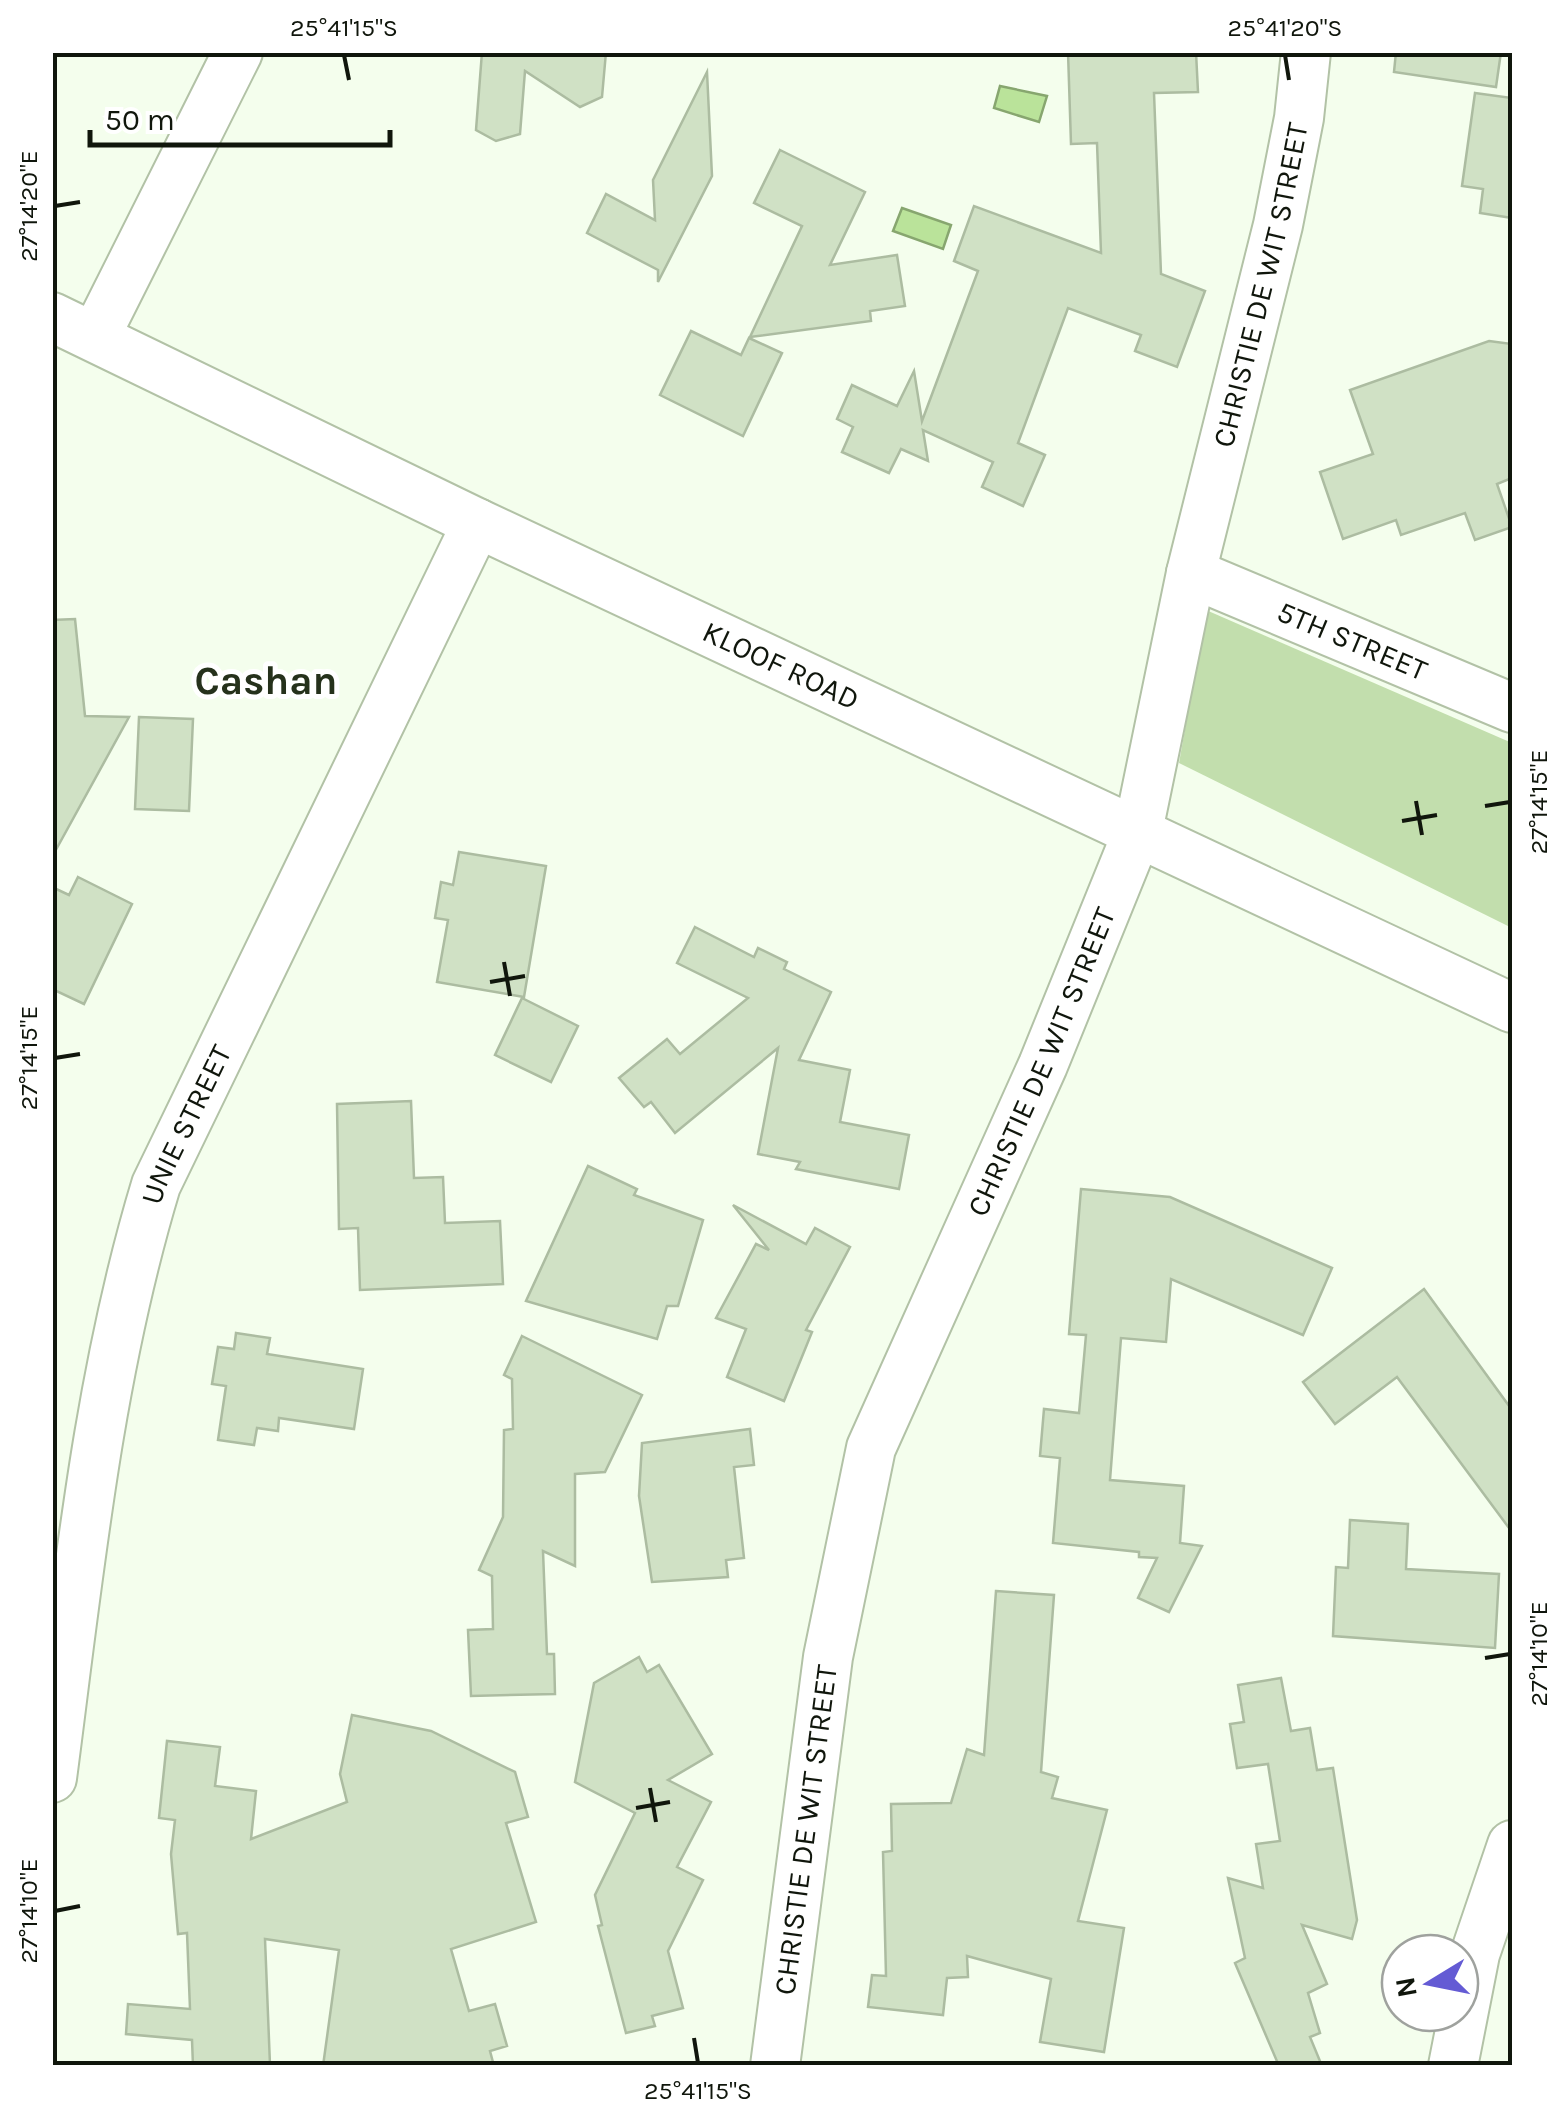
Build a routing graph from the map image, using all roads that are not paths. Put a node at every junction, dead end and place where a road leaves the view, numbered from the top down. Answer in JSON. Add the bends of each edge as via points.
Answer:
{"nodes":[{"id":1,"x":238,"y":52,"type":"edge"},
{"id":2,"x":1306,"y":52,"type":"edge"},
{"id":3,"x":52,"y":317,"type":"edge"},
{"id":4,"x":95,"y":337,"type":"junction"},
{"id":5,"x":477,"y":523,"type":"junction"},
{"id":6,"x":1191,"y":573,"type":"junction"},
{"id":7,"x":1512,"y":708,"type":"edge"},
{"id":8,"x":1138,"y":831,"type":"junction"},
{"id":9,"x":1512,"y":1008,"type":"edge"},
{"id":10,"x":52,"y":1778,"type":"edge"},
{"id":11,"x":1512,"y":1845,"type":"edge"},
{"id":12,"x":774,"y":2066,"type":"edge"},
{"id":13,"x":1452,"y":2066,"type":"edge"}],
"edges":[{"from":1,"to":4,"type":"street"},
{"from":2,"to":6,"type":"street","name":"CHRISTIE DE WIT STREET","via":[[1278,225]]},
{"from":3,"to":4,"type":"street","name":"KLOOF ROAD"},
{"from":4,"to":5,"type":"street","name":"KLOOF ROAD"},
{"from":5,"to":8,"type":"street","name":"KLOOF ROAD"},
{"from":5,"to":10,"type":"street","name":"UNIE STREET","via":[[156,1186],[118,1340]]},
{"from":6,"to":7,"type":"street","name":"5TH STREET"},
{"from":6,"to":8,"type":"street","name":"CHRISTIE DE WIT STREET"},
{"from":8,"to":9,"type":"street","name":"KLOOF ROAD"},
{"from":8,"to":12,"type":"street","name":"CHRISTIE DE WIT STREET","via":[[1043,1064],[871,1448],[828,1657]]},
{"from":11,"to":13,"type":"street","via":[[1475,1954]]}]}
